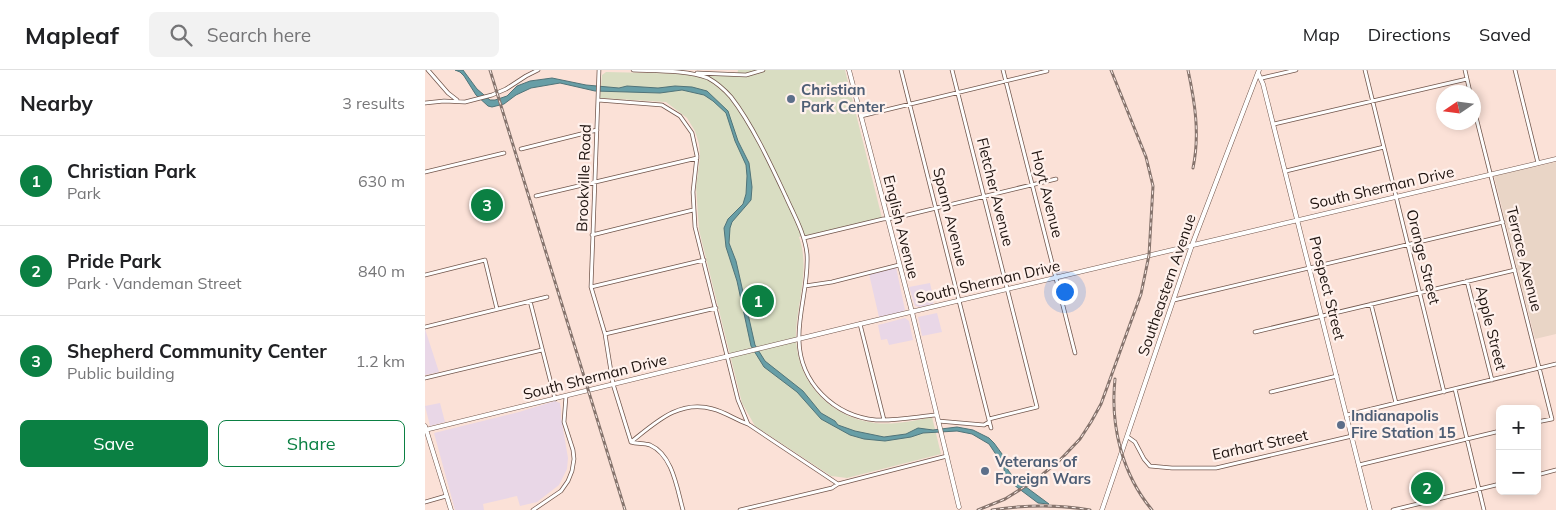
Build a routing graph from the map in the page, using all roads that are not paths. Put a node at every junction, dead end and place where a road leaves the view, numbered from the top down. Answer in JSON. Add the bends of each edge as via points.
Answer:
{"nodes":[{"id":1,"x":428,"y":70,"type":"edge"},
{"id":2,"x":539,"y":70,"type":"edge"},
{"id":3,"x":599,"y":70,"type":"edge"},
{"id":4,"x":633,"y":70,"type":"edge"},
{"id":5,"x":763,"y":70,"type":"edge"},
{"id":6,"x":849,"y":70,"type":"edge"},
{"id":7,"x":901,"y":70,"type":"edge"},
{"id":8,"x":952,"y":70,"type":"edge"},
{"id":9,"x":1003,"y":70,"type":"edge"},
{"id":10,"x":1296,"y":70,"type":"edge"},
{"id":11,"x":1365,"y":70,"type":"edge"},
{"id":12,"x":1465,"y":70,"type":"edge"},
{"id":13,"x":1515,"y":70,"type":"edge"},
{"id":14,"x":659,"y":71,"type":"edge"},
{"id":15,"x":1047,"y":71,"type":"edge"},
{"id":16,"x":736,"y":72,"type":"edge"},
{"id":17,"x":1258,"y":72,"type":"edge"},
{"id":18,"x":694,"y":73,"type":"junction"},
{"id":19,"x":1262,"y":78,"type":"junction"},
{"id":20,"x":1467,"y":80,"type":"junction"},
{"id":21,"x":1006,"y":81,"type":"junction"},
{"id":22,"x":1468,"y":85,"type":"edge"},
{"id":23,"x":958,"y":92,"type":"junction"},
{"id":24,"x":598,"y":100,"type":"junction"},
{"id":25,"x":1373,"y":100,"type":"junction"},
{"id":26,"x":457,"y":101,"type":"junction"},
{"id":27,"x":425,"y":102,"type":"edge"},
{"id":28,"x":910,"y":104,"type":"junction"},
{"id":29,"x":861,"y":116,"type":"junction"},
{"id":30,"x":1274,"y":124,"type":"junction"},
{"id":31,"x":597,"y":130,"type":"junction"},
{"id":32,"x":1479,"y":130,"type":"edge"},
{"id":33,"x":1384,"y":147,"type":"junction"},
{"id":34,"x":521,"y":148,"type":"dead end"},
{"id":35,"x":504,"y":154,"type":"dead end"},
{"id":36,"x":697,"y":158,"type":"junction"},
{"id":37,"x":1556,"y":159,"type":"edge"},
{"id":38,"x":1538,"y":163,"type":"junction"},
{"id":39,"x":1286,"y":171,"type":"junction"},
{"id":40,"x":425,"y":172,"type":"edge"},
{"id":41,"x":1491,"y":174,"type":"junction"},
{"id":42,"x":1056,"y":179,"type":"dead end"},
{"id":43,"x":595,"y":182,"type":"junction"},
{"id":44,"x":1033,"y":185,"type":"junction"},
{"id":45,"x":535,"y":196,"type":"dead end"},
{"id":46,"x":984,"y":196,"type":"junction"},
{"id":47,"x":1397,"y":197,"type":"junction"},
{"id":48,"x":936,"y":208,"type":"junction"},
{"id":49,"x":693,"y":210,"type":"junction"},
{"id":50,"x":887,"y":218,"type":"junction"},
{"id":51,"x":1298,"y":220,"type":"junction"},
{"id":52,"x":1503,"y":222,"type":"junction"},
{"id":53,"x":592,"y":235,"type":"junction"},
{"id":54,"x":804,"y":238,"type":"junction"},
{"id":55,"x":1408,"y":244,"type":"junction"},
{"id":56,"x":1192,"y":245,"type":"junction"},
{"id":57,"x":704,"y":260,"type":"junction"},
{"id":58,"x":899,"y":265,"type":"junction"},
{"id":59,"x":1310,"y":268,"type":"junction"},
{"id":60,"x":1515,"y":270,"type":"junction"},
{"id":61,"x":425,"y":275,"type":"edge"},
{"id":62,"x":1056,"y":278,"type":"junction"},
{"id":63,"x":1467,"y":281,"type":"junction"},
{"id":64,"x":591,"y":286,"type":"junction"},
{"id":65,"x":805,"y":286,"type":"junction"},
{"id":66,"x":1008,"y":289,"type":"junction"},
{"id":67,"x":1420,"y":292,"type":"junction"},
{"id":68,"x":547,"y":297,"type":"dead end"},
{"id":69,"x":1173,"y":300,"type":"junction"},
{"id":70,"x":530,"y":301,"type":"junction"},
{"id":71,"x":960,"y":301,"type":"junction"},
{"id":72,"x":1371,"y":304,"type":"junction"},
{"id":73,"x":716,"y":308,"type":"junction"},
{"id":74,"x":497,"y":309,"type":"junction"},
{"id":75,"x":912,"y":312,"type":"junction"},
{"id":76,"x":1322,"y":316,"type":"junction"},
{"id":77,"x":860,"y":324,"type":"junction"},
{"id":78,"x":425,"y":327,"type":"edge"},
{"id":79,"x":1255,"y":332,"type":"dead end"},
{"id":80,"x":605,"y":334,"type":"junction"},
{"id":81,"x":799,"y":340,"type":"junction"},
{"id":82,"x":542,"y":350,"type":"junction"},
{"id":83,"x":1075,"y":353,"type":"dead end"},
{"id":84,"x":728,"y":357,"type":"junction"},
{"id":85,"x":1556,"y":364,"type":"edge"},
{"id":86,"x":1539,"y":368,"type":"junction"},
{"id":87,"x":1337,"y":376,"type":"junction"},
{"id":88,"x":425,"y":378,"type":"edge"},
{"id":89,"x":1492,"y":380,"type":"junction"},
{"id":90,"x":613,"y":384,"type":"junction"},
{"id":91,"x":1455,"y":389,"type":"junction"},
{"id":92,"x":1271,"y":392,"type":"dead end"},
{"id":93,"x":1444,"y":392,"type":"junction"},
{"id":94,"x":566,"y":396,"type":"junction"},
{"id":95,"x":555,"y":399,"type":"junction"},
{"id":96,"x":1396,"y":404,"type":"junction"},
{"id":97,"x":936,"y":415,"type":"junction"},
{"id":98,"x":1347,"y":416,"type":"junction"},
{"id":99,"x":989,"y":419,"type":"junction"},
{"id":100,"x":883,"y":420,"type":"junction"},
{"id":101,"x":1541,"y":421,"type":"edge"},
{"id":102,"x":938,"y":422,"type":"junction"},
{"id":103,"x":749,"y":424,"type":"junction"},
{"id":104,"x":991,"y":428,"type":"dead end"},
{"id":105,"x":425,"y":429,"type":"edge"},
{"id":106,"x":1496,"y":432,"type":"edge"},
{"id":107,"x":1352,"y":436,"type":"junction"},
{"id":108,"x":1128,"y":437,"type":"junction"},
{"id":109,"x":1467,"y":439,"type":"junction"},
{"id":110,"x":631,"y":442,"type":"junction"},
{"id":111,"x":947,"y":456,"type":"junction"},
{"id":112,"x":1359,"y":465,"type":"junction"},
{"id":113,"x":1556,"y":470,"type":"edge"},
{"id":114,"x":1541,"y":474,"type":"edge"},
{"id":115,"x":838,"y":484,"type":"junction"},
{"id":116,"x":1496,"y":485,"type":"edge"},
{"id":117,"x":1479,"y":489,"type":"junction"},
{"id":118,"x":446,"y":496,"type":"junction"},
{"id":119,"x":425,"y":502,"type":"edge"},
{"id":120,"x":959,"y":507,"type":"dead end"},
{"id":121,"x":451,"y":510,"type":"edge"},
{"id":122,"x":533,"y":510,"type":"edge"},
{"id":123,"x":683,"y":510,"type":"edge"},
{"id":124,"x":740,"y":510,"type":"edge"},
{"id":125,"x":1102,"y":510,"type":"edge"},
{"id":126,"x":1370,"y":510,"type":"edge"},
{"id":127,"x":1393,"y":510,"type":"edge"},
{"id":128,"x":1484,"y":510,"type":"edge"}],
"edges":[{"from":1,"to":26,"type":"street"},
{"from":2,"to":26,"type":"street","via":[[492,95]]},
{"from":3,"to":24,"type":"street","name":"Brookville Road"},
{"from":4,"to":14,"type":"street"},
{"from":5,"to":16,"type":"street","via":[[749,74]]},
{"from":6,"to":29,"type":"main road","name":"English Avenue"},
{"from":7,"to":28,"type":"street","name":"Spann Avenue"},
{"from":8,"to":23,"type":"street","name":"Fletcher Avenue"},
{"from":9,"to":21,"type":"street","name":"Hoyt Avenue"},
{"from":10,"to":19,"type":"street"},
{"from":11,"to":25,"type":"street","name":"Orange Street"},
{"from":12,"to":20,"type":"street"},
{"from":13,"to":38,"type":"street"},
{"from":14,"to":18,"type":"street"},
{"from":15,"to":21,"type":"street"},
{"from":16,"to":18,"type":"street"},
{"from":17,"to":19,"type":"main road"},
{"from":17,"to":56,"type":"main road","name":"Southeastern Avenue"},
{"from":18,"to":54,"type":"street","via":[[721,87],[738,108]]},
{"from":19,"to":30,"type":"main road","name":"Prospect Street"},
{"from":20,"to":22,"type":"street"},
{"from":20,"to":25,"type":"street"},
{"from":21,"to":23,"type":"street"},
{"from":21,"to":44,"type":"street","name":"Hoyt Avenue"},
{"from":23,"to":28,"type":"street"},
{"from":23,"to":46,"type":"street","name":"Fletcher Avenue"},
{"from":24,"to":31,"type":"street","name":"Brookville Road"},
{"from":24,"to":36,"type":"street","via":[[653,103],[673,110],[692,132]]},
{"from":25,"to":30,"type":"street"},
{"from":25,"to":33,"type":"street","name":"Orange Street"},
{"from":26,"to":27,"type":"street"},
{"from":28,"to":29,"type":"street"},
{"from":28,"to":48,"type":"street","name":"Spann Avenue"},
{"from":29,"to":50,"type":"main road","name":"English Avenue"},
{"from":30,"to":39,"type":"main road","name":"Prospect Street"},
{"from":31,"to":34,"type":"street"},
{"from":31,"to":43,"type":"street","name":"Brookville Road"},
{"from":32,"to":41,"type":"street","name":"Terrace Avenue"},
{"from":33,"to":39,"type":"street"},
{"from":33,"to":47,"type":"street","name":"Orange Street"},
{"from":35,"to":40,"type":"street"},
{"from":36,"to":43,"type":"street"},
{"from":36,"to":49,"type":"street"},
{"from":37,"to":38,"type":"main road","name":"South Sherman Drive"},
{"from":38,"to":41,"type":"main road","name":"South Sherman Drive"},
{"from":39,"to":51,"type":"main road","name":"Prospect Street"},
{"from":41,"to":47,"type":"main road","name":"South Sherman Drive"},
{"from":41,"to":52,"type":"street","name":"Terrace Avenue"},
{"from":42,"to":44,"type":"street"},
{"from":43,"to":45,"type":"street"},
{"from":43,"to":53,"type":"street","name":"Brookville Road"},
{"from":44,"to":46,"type":"street"},
{"from":44,"to":62,"type":"street","name":"Hoyt Avenue"},
{"from":46,"to":48,"type":"street"},
{"from":46,"to":66,"type":"street","name":"Fletcher Avenue"},
{"from":47,"to":51,"type":"main road","name":"South Sherman Drive"},
{"from":47,"to":55,"type":"street","name":"Orange Street"},
{"from":48,"to":50,"type":"street"},
{"from":48,"to":71,"type":"street","name":"Spann Avenue"},
{"from":49,"to":53,"type":"street"},
{"from":49,"to":57,"type":"street"},
{"from":50,"to":54,"type":"street"},
{"from":50,"to":58,"type":"main road","name":"English Avenue"},
{"from":51,"to":56,"type":"main road","name":"South Sherman Drive"},
{"from":51,"to":59,"type":"main road","name":"Prospect Street"},
{"from":52,"to":55,"type":"street"},
{"from":52,"to":60,"type":"street","name":"Terrace Avenue"},
{"from":53,"to":64,"type":"street","name":"Brookville Road"},
{"from":54,"to":65,"type":"street","via":[[807,260]]},
{"from":55,"to":59,"type":"street"},
{"from":55,"to":67,"type":"street","name":"Orange Street"},
{"from":56,"to":62,"type":"main road","name":"South Sherman Drive"},
{"from":56,"to":69,"type":"main road","name":"Southeastern Avenue"},
{"from":57,"to":64,"type":"street"},
{"from":57,"to":73,"type":"street"},
{"from":58,"to":65,"type":"street"},
{"from":58,"to":75,"type":"main road","name":"English Avenue"},
{"from":59,"to":69,"type":"street"},
{"from":59,"to":76,"type":"main road","name":"Prospect Street"},
{"from":60,"to":63,"type":"street"},
{"from":60,"to":86,"type":"street","name":"Terrace Avenue"},
{"from":61,"to":74,"type":"street","via":[[485,260]]},
{"from":62,"to":66,"type":"main road","name":"South Sherman Drive"},
{"from":62,"to":83,"type":"street","name":"Hoyt Avenue"},
{"from":63,"to":67,"type":"street"},
{"from":63,"to":89,"type":"street","name":"Apple Street"},
{"from":64,"to":80,"type":"street","name":"Brookville Road"},
{"from":65,"to":81,"type":"street"},
{"from":66,"to":71,"type":"main road","name":"South Sherman Drive"},
{"from":66,"to":99,"type":"street","name":"Fletcher Avenue","via":[[1037,407]]},
{"from":67,"to":72,"type":"street"},
{"from":67,"to":93,"type":"street","name":"Orange Street"},
{"from":68,"to":70,"type":"street"},
{"from":69,"to":108,"type":"main road","name":"Southeastern Avenue"},
{"from":70,"to":74,"type":"street"},
{"from":70,"to":82,"type":"street"},
{"from":71,"to":75,"type":"main road","name":"South Sherman Drive"},
{"from":71,"to":99,"type":"street","name":"Spann Avenue"},
{"from":72,"to":76,"type":"street"},
{"from":72,"to":96,"type":"street"},
{"from":73,"to":80,"type":"street"},
{"from":73,"to":84,"type":"street"},
{"from":74,"to":78,"type":"street"},
{"from":75,"to":77,"type":"main road","name":"South Sherman Drive"},
{"from":75,"to":97,"type":"main road","name":"English Avenue"},
{"from":76,"to":79,"type":"street"},
{"from":76,"to":87,"type":"main road","name":"Prospect Street"},
{"from":77,"to":81,"type":"main road","name":"South Sherman Drive"},
{"from":77,"to":100,"type":"street"},
{"from":80,"to":90,"type":"street","name":"Brookville Road"},
{"from":81,"to":84,"type":"main road","name":"South Sherman Drive"},
{"from":81,"to":100,"type":"street","via":[[805,370],[823,396],[851,414]]},
{"from":82,"to":88,"type":"street"},
{"from":82,"to":95,"type":"street"},
{"from":84,"to":90,"type":"main road","name":"South Sherman Drive"},
{"from":84,"to":103,"type":"street","via":[[738,400]]},
{"from":85,"to":86,"type":"street"},
{"from":86,"to":89,"type":"street"},
{"from":86,"to":101,"type":"street","name":"Terrace Avenue","via":[[1552,419]]},
{"from":87,"to":92,"type":"street"},
{"from":87,"to":98,"type":"main road","name":"Prospect Street"},
{"from":89,"to":91,"type":"street"},
{"from":90,"to":94,"type":"main road","name":"South Sherman Drive"},
{"from":90,"to":110,"type":"street","name":"Brookville Road"},
{"from":91,"to":93,"type":"street"},
{"from":91,"to":109,"type":"street"},
{"from":93,"to":96,"type":"street"},
{"from":94,"to":95,"type":"main road","name":"South Sherman Drive"},
{"from":94,"to":122,"type":"street","via":[[564,420],[573,450],[572,471],[560,492]]},
{"from":95,"to":105,"type":"main road","name":"South Sherman Drive"},
{"from":96,"to":98,"type":"street"},
{"from":97,"to":100,"type":"street"},
{"from":97,"to":102,"type":"main road","name":"English Avenue"},
{"from":98,"to":107,"type":"main road","name":"Prospect Street"},
{"from":99,"to":102,"type":"street","via":[[986,425]]},
{"from":99,"to":104,"type":"street","name":"Spann Avenue"},
{"from":102,"to":111,"type":"main road","name":"English Avenue"},
{"from":103,"to":110,"type":"street","via":[[712,408],[689,407],[668,413]]},
{"from":103,"to":115,"type":"street"},
{"from":105,"to":118,"type":"main road"},
{"from":106,"to":109,"type":"street"},
{"from":107,"to":108,"type":"street","name":"Earhart Street","via":[[1216,468],[1150,466],[1135,442]]},
{"from":107,"to":112,"type":"main road","name":"Prospect Street"},
{"from":108,"to":125,"type":"main road","name":"Southeastern Avenue"},
{"from":109,"to":112,"type":"street"},
{"from":109,"to":117,"type":"street"},
{"from":110,"to":123,"type":"street","via":[[652,446],[665,458]]},
{"from":111,"to":115,"type":"street"},
{"from":111,"to":120,"type":"main road","name":"English Avenue"},
{"from":112,"to":126,"type":"main road","name":"Prospect Street"},
{"from":113,"to":114,"type":"street"},
{"from":115,"to":124,"type":"street"},
{"from":116,"to":117,"type":"street"},
{"from":117,"to":127,"type":"street"},
{"from":117,"to":128,"type":"street"},
{"from":118,"to":119,"type":"street"},
{"from":118,"to":121,"type":"main road"}]}
